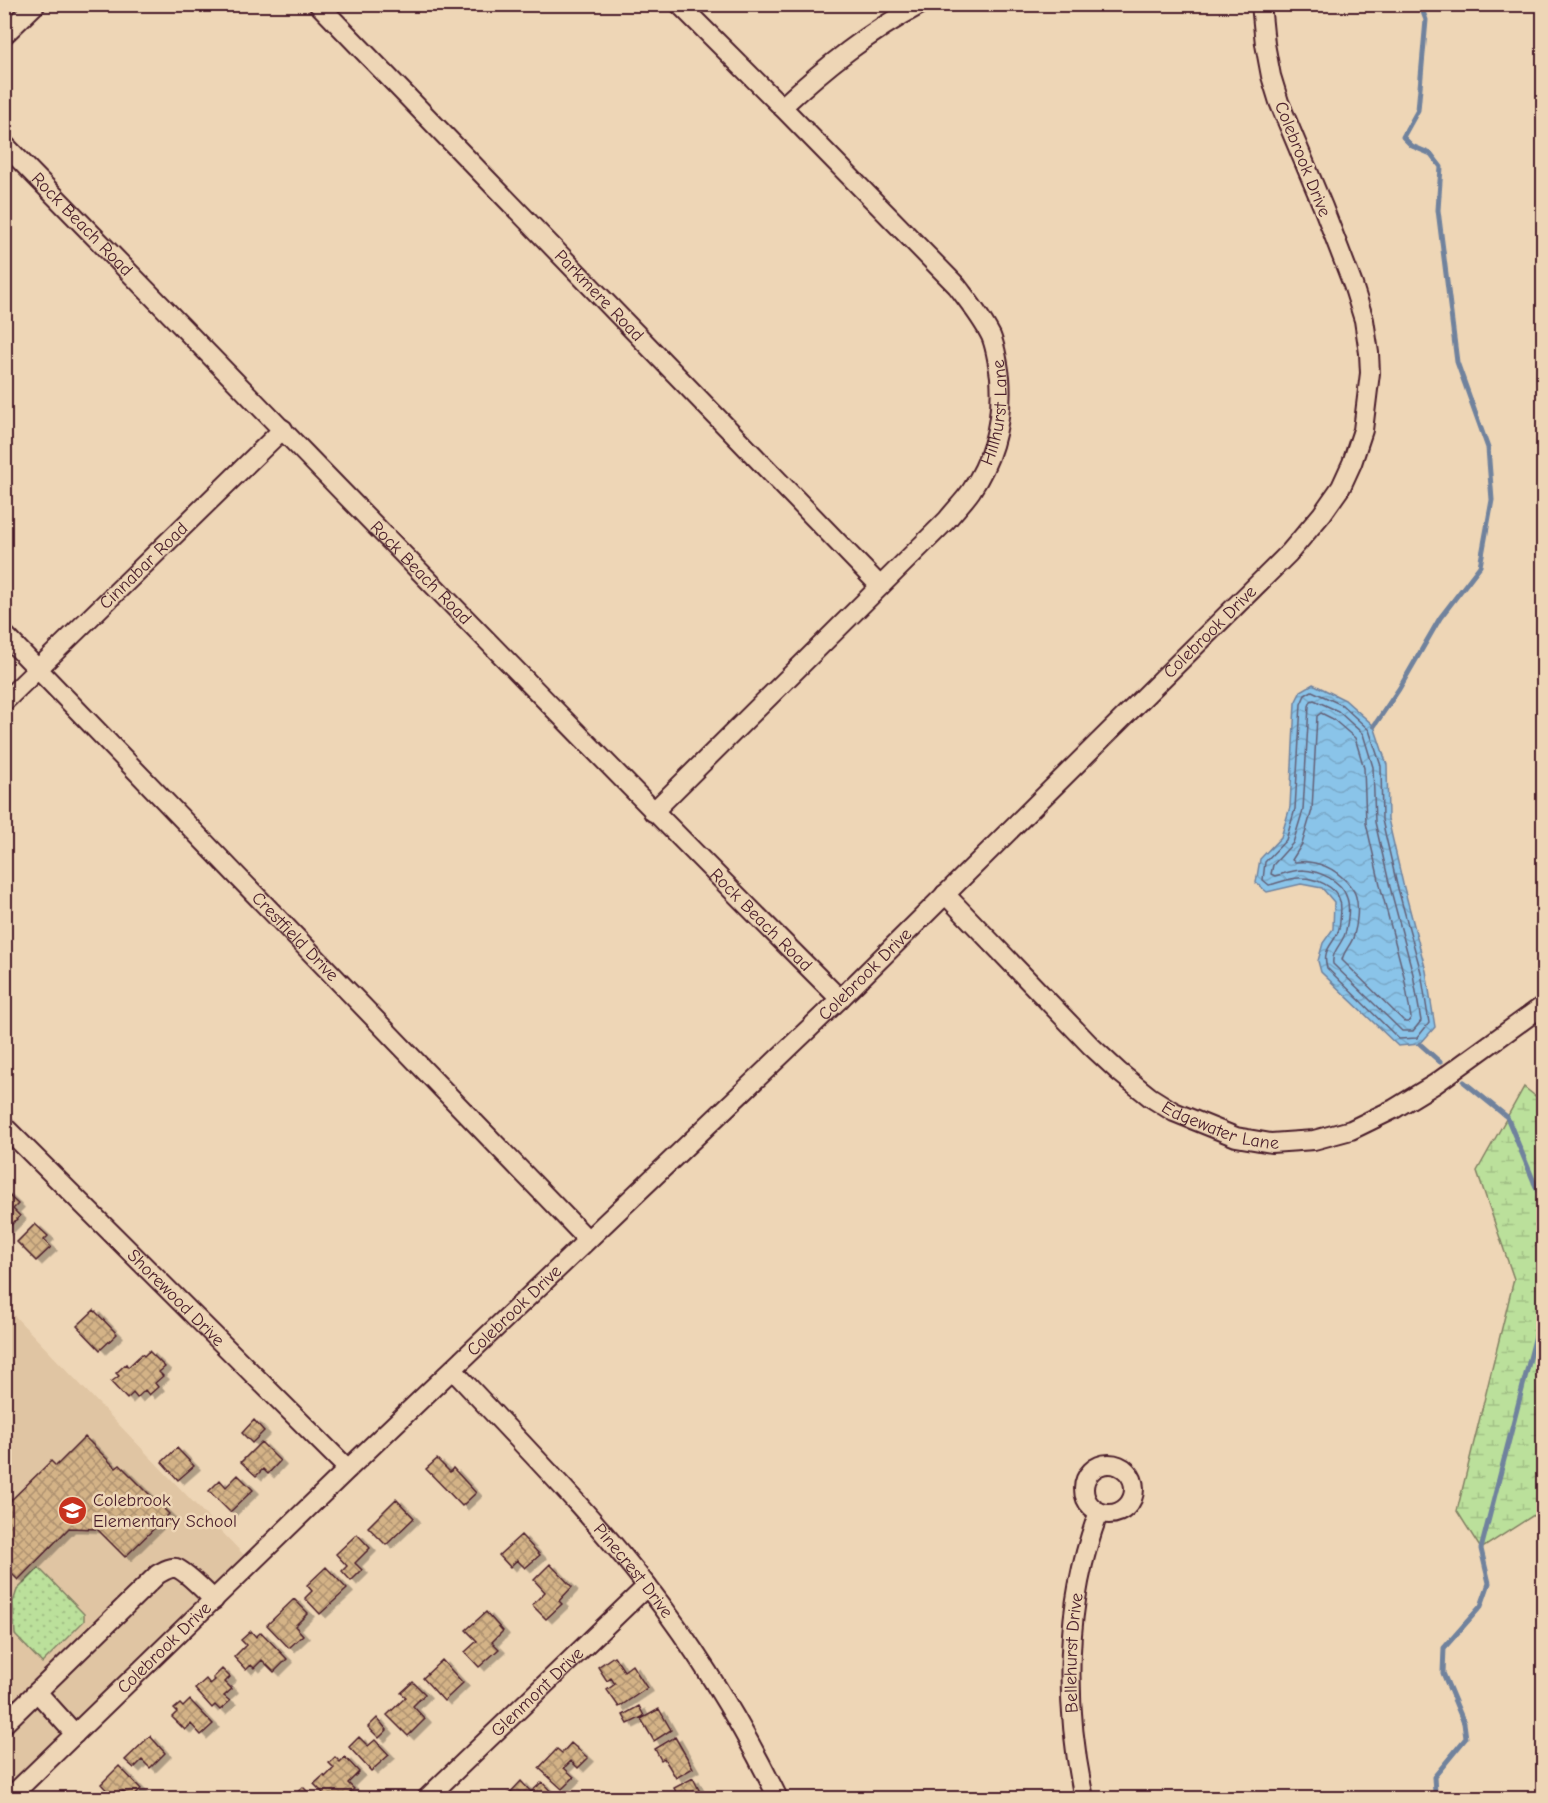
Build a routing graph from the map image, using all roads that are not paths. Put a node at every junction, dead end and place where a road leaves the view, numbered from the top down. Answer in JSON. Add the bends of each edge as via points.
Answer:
{"nodes":[{"id":1,"x":36,"y":4,"type":"edge"},
{"id":2,"x":318,"y":4,"type":"edge"},
{"id":3,"x":679,"y":4,"type":"edge"},
{"id":4,"x":921,"y":4,"type":"edge"},
{"id":5,"x":1261,"y":4,"type":"edge"},
{"id":6,"x":4,"y":35,"type":"edge"},
{"id":7,"x":782,"y":107,"type":"junction"},
{"id":8,"x":4,"y":144,"type":"edge"},
{"id":9,"x":283,"y":429,"type":"junction"},
{"id":10,"x":880,"y":586,"type":"junction"},
{"id":11,"x":4,"y":634,"type":"edge"},
{"id":12,"x":39,"y":669,"type":"junction"},
{"id":13,"x":4,"y":702,"type":"edge"},
{"id":14,"x":653,"y":812,"type":"junction"},
{"id":15,"x":945,"y":894,"type":"junction"},
{"id":16,"x":840,"y":999,"type":"junction"},
{"id":17,"x":1544,"y":1005,"type":"edge"},
{"id":18,"x":4,"y":1126,"type":"edge"},
{"id":19,"x":587,"y":1239,"type":"junction"},
{"id":20,"x":453,"y":1370,"type":"junction"},
{"id":21,"x":348,"y":1469,"type":"junction"},
{"id":22,"x":1099,"y":1512,"type":"dead end"},
{"id":23,"x":647,"y":1586,"type":"junction"},
{"id":24,"x":214,"y":1600,"type":"junction"},
{"id":25,"x":37,"y":1692,"type":"junction"},
{"id":26,"x":4,"y":1724,"type":"edge"},
{"id":27,"x":75,"y":1734,"type":"junction"},
{"id":28,"x":9,"y":1798,"type":"edge"},
{"id":29,"x":428,"y":1798,"type":"edge"},
{"id":30,"x":778,"y":1798,"type":"edge"},
{"id":31,"x":1084,"y":1798,"type":"edge"}],
"edges":[{"from":1,"to":6,"type":"street"},
{"from":2,"to":10,"type":"street","name":"Parkmere Road"},
{"from":3,"to":7,"type":"street","name":"Hillhurst Lane"},
{"from":4,"to":7,"type":"street","via":[[852,46]]},
{"from":5,"to":15,"type":"street","name":"Colebrook Drive","via":[[1265,44],[1279,102],[1364,320],[1369,353],[1368,392],[1363,430],[1352,463],[1329,505],[1289,553]]},
{"from":7,"to":10,"type":"street","name":"Hillhurst Lane","via":[[957,286],[991,338],[998,363],[999,425],[988,461],[971,491],[947,520]]},
{"from":8,"to":9,"type":"street","name":"Rock Beach Road"},
{"from":9,"to":12,"type":"street","name":"Cinnabar Road"},
{"from":9,"to":14,"type":"street","name":"Rock Beach Road"},
{"from":10,"to":14,"type":"street","name":"Hillhurst Lane"},
{"from":11,"to":12,"type":"street","name":"Crestfield Drive"},
{"from":12,"to":13,"type":"street","name":"Cinnabar Road"},
{"from":12,"to":19,"type":"street","name":"Crestfield Drive"},
{"from":14,"to":16,"type":"street","name":"Rock Beach Road"},
{"from":15,"to":16,"type":"street","name":"Colebrook Drive"},
{"from":15,"to":17,"type":"street","name":"Edgewater Lane","via":[[1119,1072],[1174,1112],[1236,1137],[1271,1143],[1314,1140],[1351,1130],[1435,1084]]},
{"from":16,"to":19,"type":"street","name":"Colebrook Drive"},
{"from":18,"to":21,"type":"street","name":"Shorewood Drive"},
{"from":19,"to":20,"type":"street","name":"Colebrook Drive"},
{"from":20,"to":21,"type":"street","name":"Colebrook Drive"},
{"from":20,"to":23,"type":"street","name":"Pinecrest Drive","via":[[585,1512]]},
{"from":21,"to":24,"type":"street","name":"Colebrook Drive"},
{"from":22,"to":31,"type":"street","name":"Bellehurst Drive","via":[[1079,1586],[1071,1642],[1070,1703]]},
{"from":23,"to":29,"type":"street","name":"Glenmont Drive"},
{"from":23,"to":30,"type":"street","name":"Pinecrest Drive","via":[[726,1703]]},
{"from":24,"to":25,"type":"street","via":[[183,1572],[167,1569]]},
{"from":24,"to":27,"type":"street","name":"Colebrook Drive"},
{"from":25,"to":26,"type":"street"},
{"from":25,"to":27,"type":"street"},
{"from":27,"to":28,"type":"street","name":"Colebrook Drive"}]}
